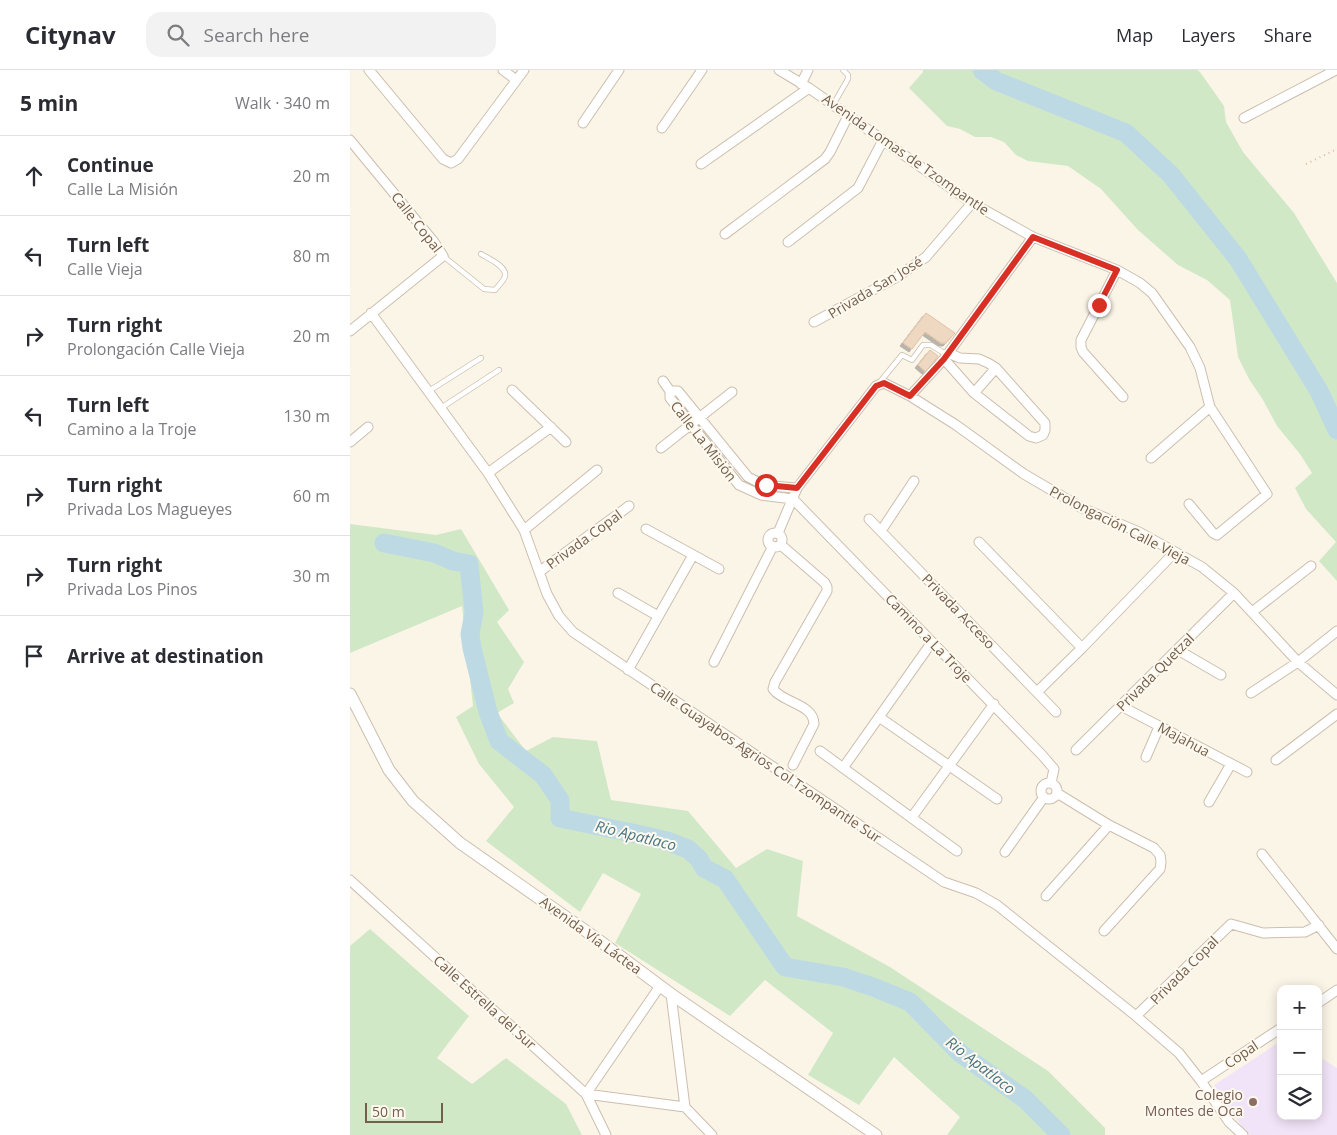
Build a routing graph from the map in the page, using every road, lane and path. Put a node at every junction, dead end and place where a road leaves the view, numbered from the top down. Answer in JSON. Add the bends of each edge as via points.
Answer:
{"nodes":[{"id":1,"x":369,"y":70,"type":"edge"},
{"id":2,"x":503,"y":70,"type":"edge"},
{"id":3,"x":524,"y":70,"type":"edge"},
{"id":4,"x":619,"y":70,"type":"edge"},
{"id":5,"x":702,"y":70,"type":"edge"},
{"id":6,"x":779,"y":70,"type":"edge"},
{"id":7,"x":808,"y":70,"type":"edge"},
{"id":8,"x":843,"y":70,"type":"edge"},
{"id":9,"x":1336,"y":70,"type":"edge"},
{"id":10,"x":516,"y":80,"type":"junction"},
{"id":11,"x":805,"y":86,"type":"junction"},
{"id":12,"x":833,"y":105,"type":"junction"},
{"id":13,"x":848,"y":116,"type":"junction"},
{"id":14,"x":1244,"y":118,"type":"dead end"},
{"id":15,"x":584,"y":123,"type":"dead end"},
{"id":16,"x":662,"y":128,"type":"dead end"},
{"id":17,"x":350,"y":140,"type":"edge"},
{"id":18,"x":883,"y":140,"type":"junction"},
{"id":19,"x":1337,"y":148,"type":"edge"},
{"id":20,"x":701,"y":164,"type":"dead end"},
{"id":21,"x":1306,"y":164,"type":"dead end"},
{"id":22,"x":972,"y":202,"type":"junction"},
{"id":23,"x":725,"y":234,"type":"dead end"},
{"id":24,"x":1033,"y":237,"type":"junction"},
{"id":25,"x":788,"y":242,"type":"dead end"},
{"id":26,"x":481,"y":254,"type":"dead end"},
{"id":27,"x":443,"y":256,"type":"junction"},
{"id":28,"x":1117,"y":270,"type":"junction"},
{"id":29,"x":371,"y":313,"type":"junction"},
{"id":30,"x":814,"y":322,"type":"dead end"},
{"id":31,"x":350,"y":331,"type":"edge"},
{"id":32,"x":946,"y":355,"type":"junction"},
{"id":33,"x":480,"y":358,"type":"dead end"},
{"id":34,"x":996,"y":368,"type":"junction"},
{"id":35,"x":499,"y":370,"type":"dead end"},
{"id":36,"x":663,"y":381,"type":"dead end"},
{"id":37,"x":879,"y":384,"type":"junction"},
{"id":38,"x":512,"y":390,"type":"dead end"},
{"id":39,"x":429,"y":391,"type":"junction"},
{"id":40,"x":670,"y":391,"type":"junction"},
{"id":41,"x":732,"y":392,"type":"dead end"},
{"id":42,"x":974,"y":393,"type":"junction"},
{"id":43,"x":910,"y":396,"type":"junction"},
{"id":44,"x":1123,"y":398,"type":"dead end"},
{"id":45,"x":1210,"y":407,"type":"junction"},
{"id":46,"x":442,"y":408,"type":"junction"},
{"id":47,"x":700,"y":417,"type":"junction"},
{"id":48,"x":691,"y":424,"type":"junction"},
{"id":49,"x":368,"y":427,"type":"dead end"},
{"id":50,"x":551,"y":427,"type":"junction"},
{"id":51,"x":350,"y":442,"type":"edge"},
{"id":52,"x":566,"y":442,"type":"dead end"},
{"id":53,"x":661,"y":448,"type":"dead end"},
{"id":54,"x":1151,"y":458,"type":"dead end"},
{"id":55,"x":597,"y":470,"type":"dead end"},
{"id":56,"x":488,"y":473,"type":"junction"},
{"id":57,"x":914,"y":481,"type":"dead end"},
{"id":58,"x":758,"y":483,"type":"junction"},
{"id":59,"x":797,"y":488,"type":"junction"},
{"id":60,"x":752,"y":492,"type":"junction"},
{"id":61,"x":793,"y":500,"type":"junction"},
{"id":62,"x":1189,"y":504,"type":"dead end"},
{"id":63,"x":629,"y":506,"type":"dead end"},
{"id":64,"x":869,"y":519,"type":"dead end"},
{"id":65,"x":646,"y":529,"type":"dead end"},
{"id":66,"x":524,"y":530,"type":"junction"},
{"id":67,"x":881,"y":531,"type":"junction"},
{"id":68,"x":979,"y":542,"type":"dead end"},
{"id":69,"x":776,"y":545,"type":"junction"},
{"id":70,"x":1175,"y":552,"type":"junction"},
{"id":71,"x":693,"y":555,"type":"junction"},
{"id":72,"x":1311,"y":566,"type":"dead end"},
{"id":73,"x":719,"y":568,"type":"dead end"},
{"id":74,"x":539,"y":572,"type":"junction"},
{"id":75,"x":618,"y":593,"type":"dead end"},
{"id":76,"x":1234,"y":593,"type":"junction"},
{"id":77,"x":1252,"y":612,"type":"junction"},
{"id":78,"x":658,"y":616,"type":"junction"},
{"id":79,"x":1337,"y":631,"type":"edge"},
{"id":80,"x":932,"y":642,"type":"junction"},
{"id":81,"x":1082,"y":648,"type":"junction"},
{"id":82,"x":1178,"y":650,"type":"junction"},
{"id":83,"x":714,"y":662,"type":"dead end"},
{"id":84,"x":1298,"y":662,"type":"junction"},
{"id":85,"x":628,"y":670,"type":"junction"},
{"id":86,"x":1221,"y":675,"type":"dead end"},
{"id":87,"x":1037,"y":692,"type":"junction"},
{"id":88,"x":1251,"y":693,"type":"dead end"},
{"id":89,"x":350,"y":694,"type":"edge"},
{"id":90,"x":1337,"y":695,"type":"edge"},
{"id":91,"x":994,"y":704,"type":"junction"},
{"id":92,"x":1121,"y":706,"type":"junction"},
{"id":93,"x":1056,"y":712,"type":"dead end"},
{"id":94,"x":1337,"y":714,"type":"edge"},
{"id":95,"x":879,"y":717,"type":"junction"},
{"id":96,"x":1159,"y":726,"type":"junction"},
{"id":97,"x":1076,"y":750,"type":"dead end"},
{"id":98,"x":820,"y":751,"type":"dead end"},
{"id":99,"x":1146,"y":757,"type":"dead end"},
{"id":100,"x":1276,"y":760,"type":"dead end"},
{"id":101,"x":1231,"y":764,"type":"junction"},
{"id":102,"x":793,"y":765,"type":"dead end"},
{"id":103,"x":949,"y":766,"type":"junction"},
{"id":104,"x":844,"y":768,"type":"junction"},
{"id":105,"x":1247,"y":772,"type":"dead end"},
{"id":106,"x":1051,"y":783,"type":"junction"},
{"id":107,"x":1056,"y":793,"type":"junction"},
{"id":108,"x":1044,"y":798,"type":"junction"},
{"id":109,"x":997,"y":799,"type":"dead end"},
{"id":110,"x":1209,"y":802,"type":"dead end"},
{"id":111,"x":912,"y":817,"type":"junction"},
{"id":112,"x":1109,"y":825,"type":"junction"},
{"id":113,"x":956,"y":850,"type":"dead end"},
{"id":114,"x":1005,"y":852,"type":"dead end"},
{"id":115,"x":1262,"y":854,"type":"dead end"},
{"id":116,"x":350,"y":880,"type":"edge"},
{"id":117,"x":1046,"y":896,"type":"dead end"},
{"id":118,"x":1319,"y":925,"type":"junction"},
{"id":119,"x":1104,"y":930,"type":"dead end"},
{"id":120,"x":1336,"y":944,"type":"edge"},
{"id":121,"x":660,"y":986,"type":"junction"},
{"id":122,"x":1337,"y":990,"type":"edge"},
{"id":123,"x":671,"y":994,"type":"junction"},
{"id":124,"x":1322,"y":1000,"type":"edge"},
{"id":125,"x":1136,"y":1016,"type":"junction"},
{"id":126,"x":1278,"y":1030,"type":"edge"},
{"id":127,"x":1201,"y":1081,"type":"junction"},
{"id":128,"x":586,"y":1094,"type":"junction"},
{"id":129,"x":685,"y":1107,"type":"junction"},
{"id":130,"x":606,"y":1135,"type":"edge"},
{"id":131,"x":712,"y":1135,"type":"edge"},
{"id":132,"x":876,"y":1135,"type":"edge"},
{"id":133,"x":1243,"y":1135,"type":"edge"}],
"edges":[{"from":1,"to":10,"type":"street","via":[[443,159],[451,162],[458,160]]},
{"from":2,"to":10,"type":"street"},
{"from":3,"to":10,"type":"street"},
{"from":4,"to":15,"type":"street"},
{"from":5,"to":16,"type":"street"},
{"from":6,"to":11,"type":"street","name":"Avenida Lomas de Tzompantle"},
{"from":7,"to":11,"type":"street"},
{"from":8,"to":12,"type":"lane","via":[[848,79]]},
{"from":9,"to":14,"type":"street"},
{"from":11,"to":12,"type":"street","name":"Avenida Lomas de Tzompantle"},
{"from":11,"to":20,"type":"street"},
{"from":12,"to":13,"type":"street","name":"Avenida Lomas de Tzompantle"},
{"from":13,"to":18,"type":"street","name":"Avenida Lomas de Tzompantle"},
{"from":13,"to":23,"type":"street","via":[[825,159]]},
{"from":17,"to":27,"type":"street","name":"Calle Copal"},
{"from":18,"to":22,"type":"street","name":"Avenida Lomas de Tzompantle"},
{"from":18,"to":25,"type":"street","via":[[858,188]]},
{"from":19,"to":21,"type":"path"},
{"from":22,"to":24,"type":"street","name":"Avenida Lomas de Tzompantle"},
{"from":22,"to":30,"type":"street","name":"Privada San José","via":[[926,257],[897,277]]},
{"from":24,"to":28,"type":"street","name":"Avenida Lomas de Tzompantle"},
{"from":24,"to":32,"type":"street"},
{"from":26,"to":27,"type":"lane","via":[[504,272],[505,277],[495,290],[484,290]]},
{"from":27,"to":29,"type":"street","name":"Calle Copal"},
{"from":28,"to":44,"type":"street","via":[[1081,340],[1081,347]]},
{"from":28,"to":45,"type":"street","name":"Avenida Lomas de Tzompantle","via":[[1152,293],[1190,347],[1200,368]]},
{"from":29,"to":31,"type":"street","name":"Calle Copal"},
{"from":29,"to":39,"type":"street","name":"Calle Guayabos Agrios Col Tzompantle Sur"},
{"from":32,"to":34,"type":"street","via":[[979,359]]},
{"from":32,"to":37,"type":"lane","via":[[931,345],[923,345],[912,360],[902,355]]},
{"from":32,"to":42,"type":"street"},
{"from":32,"to":43,"type":"street"},
{"from":33,"to":39,"type":"lane"},
{"from":34,"to":42,"type":"street"},
{"from":34,"to":42,"type":"street","via":[[1045,423],[1043,435],[1029,436]]},
{"from":35,"to":46,"type":"lane"},
{"from":36,"to":40,"type":"street"},
{"from":37,"to":43,"type":"street","name":"Prolongación Calle Vieja","via":[[884,383]]},
{"from":37,"to":59,"type":"street"},
{"from":38,"to":50,"type":"street"},
{"from":39,"to":46,"type":"street","name":"Calle Guayabos Agrios Col Tzompantle Sur"},
{"from":40,"to":47,"type":"street","name":"Calle La Misión","via":[[678,391]]},
{"from":40,"to":48,"type":"street","name":"Calle La Misión","via":[[670,398]]},
{"from":41,"to":47,"type":"street"},
{"from":43,"to":70,"type":"street","name":"Prolongación Calle Vieja","via":[[1024,474],[1082,508],[1139,532]]},
{"from":45,"to":54,"type":"street"},
{"from":45,"to":62,"type":"street","name":"Avenida Lomas de Tzompantle","via":[[1267,494],[1217,535]]},
{"from":46,"to":56,"type":"street","name":"Calle Guayabos Agrios Col Tzompantle Sur"},
{"from":47,"to":48,"type":"street"},
{"from":47,"to":58,"type":"street","name":"Calle La Misión","via":[[748,477]]},
{"from":48,"to":53,"type":"street"},
{"from":48,"to":60,"type":"street","name":"Calle La Misión","via":[[739,485]]},
{"from":49,"to":51,"type":"street"},
{"from":50,"to":52,"type":"street"},
{"from":50,"to":56,"type":"street"},
{"from":55,"to":66,"type":"street"},
{"from":56,"to":66,"type":"street","name":"Calle Guayabos Agrios Col Tzompantle Sur"},
{"from":57,"to":67,"type":"street"},
{"from":58,"to":59,"type":"street","name":"Calle La Misión"},
{"from":58,"to":60,"type":"street"},
{"from":59,"to":61,"type":"street"},
{"from":60,"to":61,"type":"street","name":"Calle La Misión"},
{"from":61,"to":69,"type":"street","via":[[778,533],[782,540]]},
{"from":61,"to":80,"type":"street","name":"Camino a La Troje"},
{"from":63,"to":74,"type":"street","name":"Privada Copal"},
{"from":64,"to":67,"type":"street","name":"Privada Acceso"},
{"from":65,"to":71,"type":"street"},
{"from":66,"to":74,"type":"street","name":"Calle Guayabos Agrios Col Tzompantle Sur"},
{"from":67,"to":87,"type":"street","name":"Privada Acceso"},
{"from":68,"to":81,"type":"street"},
{"from":69,"to":83,"type":"street"},
{"from":69,"to":102,"type":"street","via":[[827,587],[773,689],[810,712],[814,718]]},
{"from":70,"to":76,"type":"street","name":"Prolongación Calle Vieja","via":[[1202,567]]},
{"from":70,"to":81,"type":"street"},
{"from":71,"to":73,"type":"street"},
{"from":71,"to":78,"type":"street"},
{"from":72,"to":77,"type":"street"},
{"from":74,"to":85,"type":"street","name":"Calle Guayabos Agrios Col Tzompantle Sur","via":[[559,616],[572,632]]},
{"from":75,"to":78,"type":"street"},
{"from":76,"to":77,"type":"street","name":"Prolongación Calle Vieja"},
{"from":76,"to":82,"type":"street","name":"Privada Quetzal"},
{"from":77,"to":84,"type":"street","name":"Prolongación Calle Vieja"},
{"from":78,"to":85,"type":"street"},
{"from":79,"to":84,"type":"street"},
{"from":80,"to":91,"type":"street","name":"Camino a La Troje"},
{"from":80,"to":95,"type":"street"},
{"from":81,"to":87,"type":"street"},
{"from":82,"to":86,"type":"street"},
{"from":82,"to":92,"type":"street","name":"Privada Quetzal"},
{"from":84,"to":88,"type":"street"},
{"from":84,"to":90,"type":"street","name":"Prolongación Calle Vieja"},
{"from":85,"to":125,"type":"street","name":"Calle Guayabos Agrios Col Tzompantle Sur","via":[[944,882],[976,893],[997,905]]},
{"from":87,"to":93,"type":"street","name":"Privada Acceso"},
{"from":89,"to":121,"type":"street","name":"Avenida Vía Láctea","via":[[389,770],[413,801],[460,843]]},
{"from":91,"to":103,"type":"street"},
{"from":91,"to":106,"type":"street","name":"Camino a La Troje","via":[[1054,769]]},
{"from":92,"to":96,"type":"street","name":"Majahua"},
{"from":92,"to":97,"type":"street","name":"Privada Quetzal"},
{"from":94,"to":100,"type":"street"},
{"from":95,"to":103,"type":"street"},
{"from":95,"to":104,"type":"street"},
{"from":96,"to":99,"type":"street"},
{"from":96,"to":101,"type":"street","name":"Majahua"},
{"from":98,"to":104,"type":"street"},
{"from":101,"to":105,"type":"street","name":"Majahua"},
{"from":101,"to":110,"type":"street"},
{"from":103,"to":109,"type":"street"},
{"from":103,"to":111,"type":"street"},
{"from":104,"to":111,"type":"street"},
{"from":106,"to":107,"type":"street"},
{"from":106,"to":108,"type":"street","via":[[1041,788]]},
{"from":107,"to":108,"type":"street","via":[[1054,797]]},
{"from":107,"to":112,"type":"street"},
{"from":108,"to":114,"type":"street"},
{"from":111,"to":113,"type":"street"},
{"from":112,"to":117,"type":"street"},
{"from":112,"to":119,"type":"street","via":[[1154,848],[1162,862],[1160,869]]},
{"from":115,"to":118,"type":"street"},
{"from":116,"to":128,"type":"street","name":"Calle Estrella del Sur"},
{"from":118,"to":120,"type":"street"},
{"from":118,"to":125,"type":"street","name":"Privada Copal","via":[[1305,932],[1263,934],[1231,924]]},
{"from":121,"to":123,"type":"street","name":"Avenida Vía Láctea"},
{"from":121,"to":128,"type":"street"},
{"from":122,"to":124,"type":"street"},
{"from":123,"to":129,"type":"street"},
{"from":123,"to":132,"type":"street","name":"Avenida Vía Láctea"},
{"from":125,"to":127,"type":"street","name":"Calle Guayabos Agrios Col Tzompantle Sur","via":[[1179,1053]]},
{"from":126,"to":127,"type":"street","name":"Copal"},
{"from":127,"to":133,"type":"street","name":"Calle Guayabos Agrios Col Tzompantle Sur","via":[[1229,1122]]},
{"from":128,"to":129,"type":"street"},
{"from":128,"to":130,"type":"street","name":"Calle Estrella del Sur"},
{"from":129,"to":131,"type":"street"}]}
